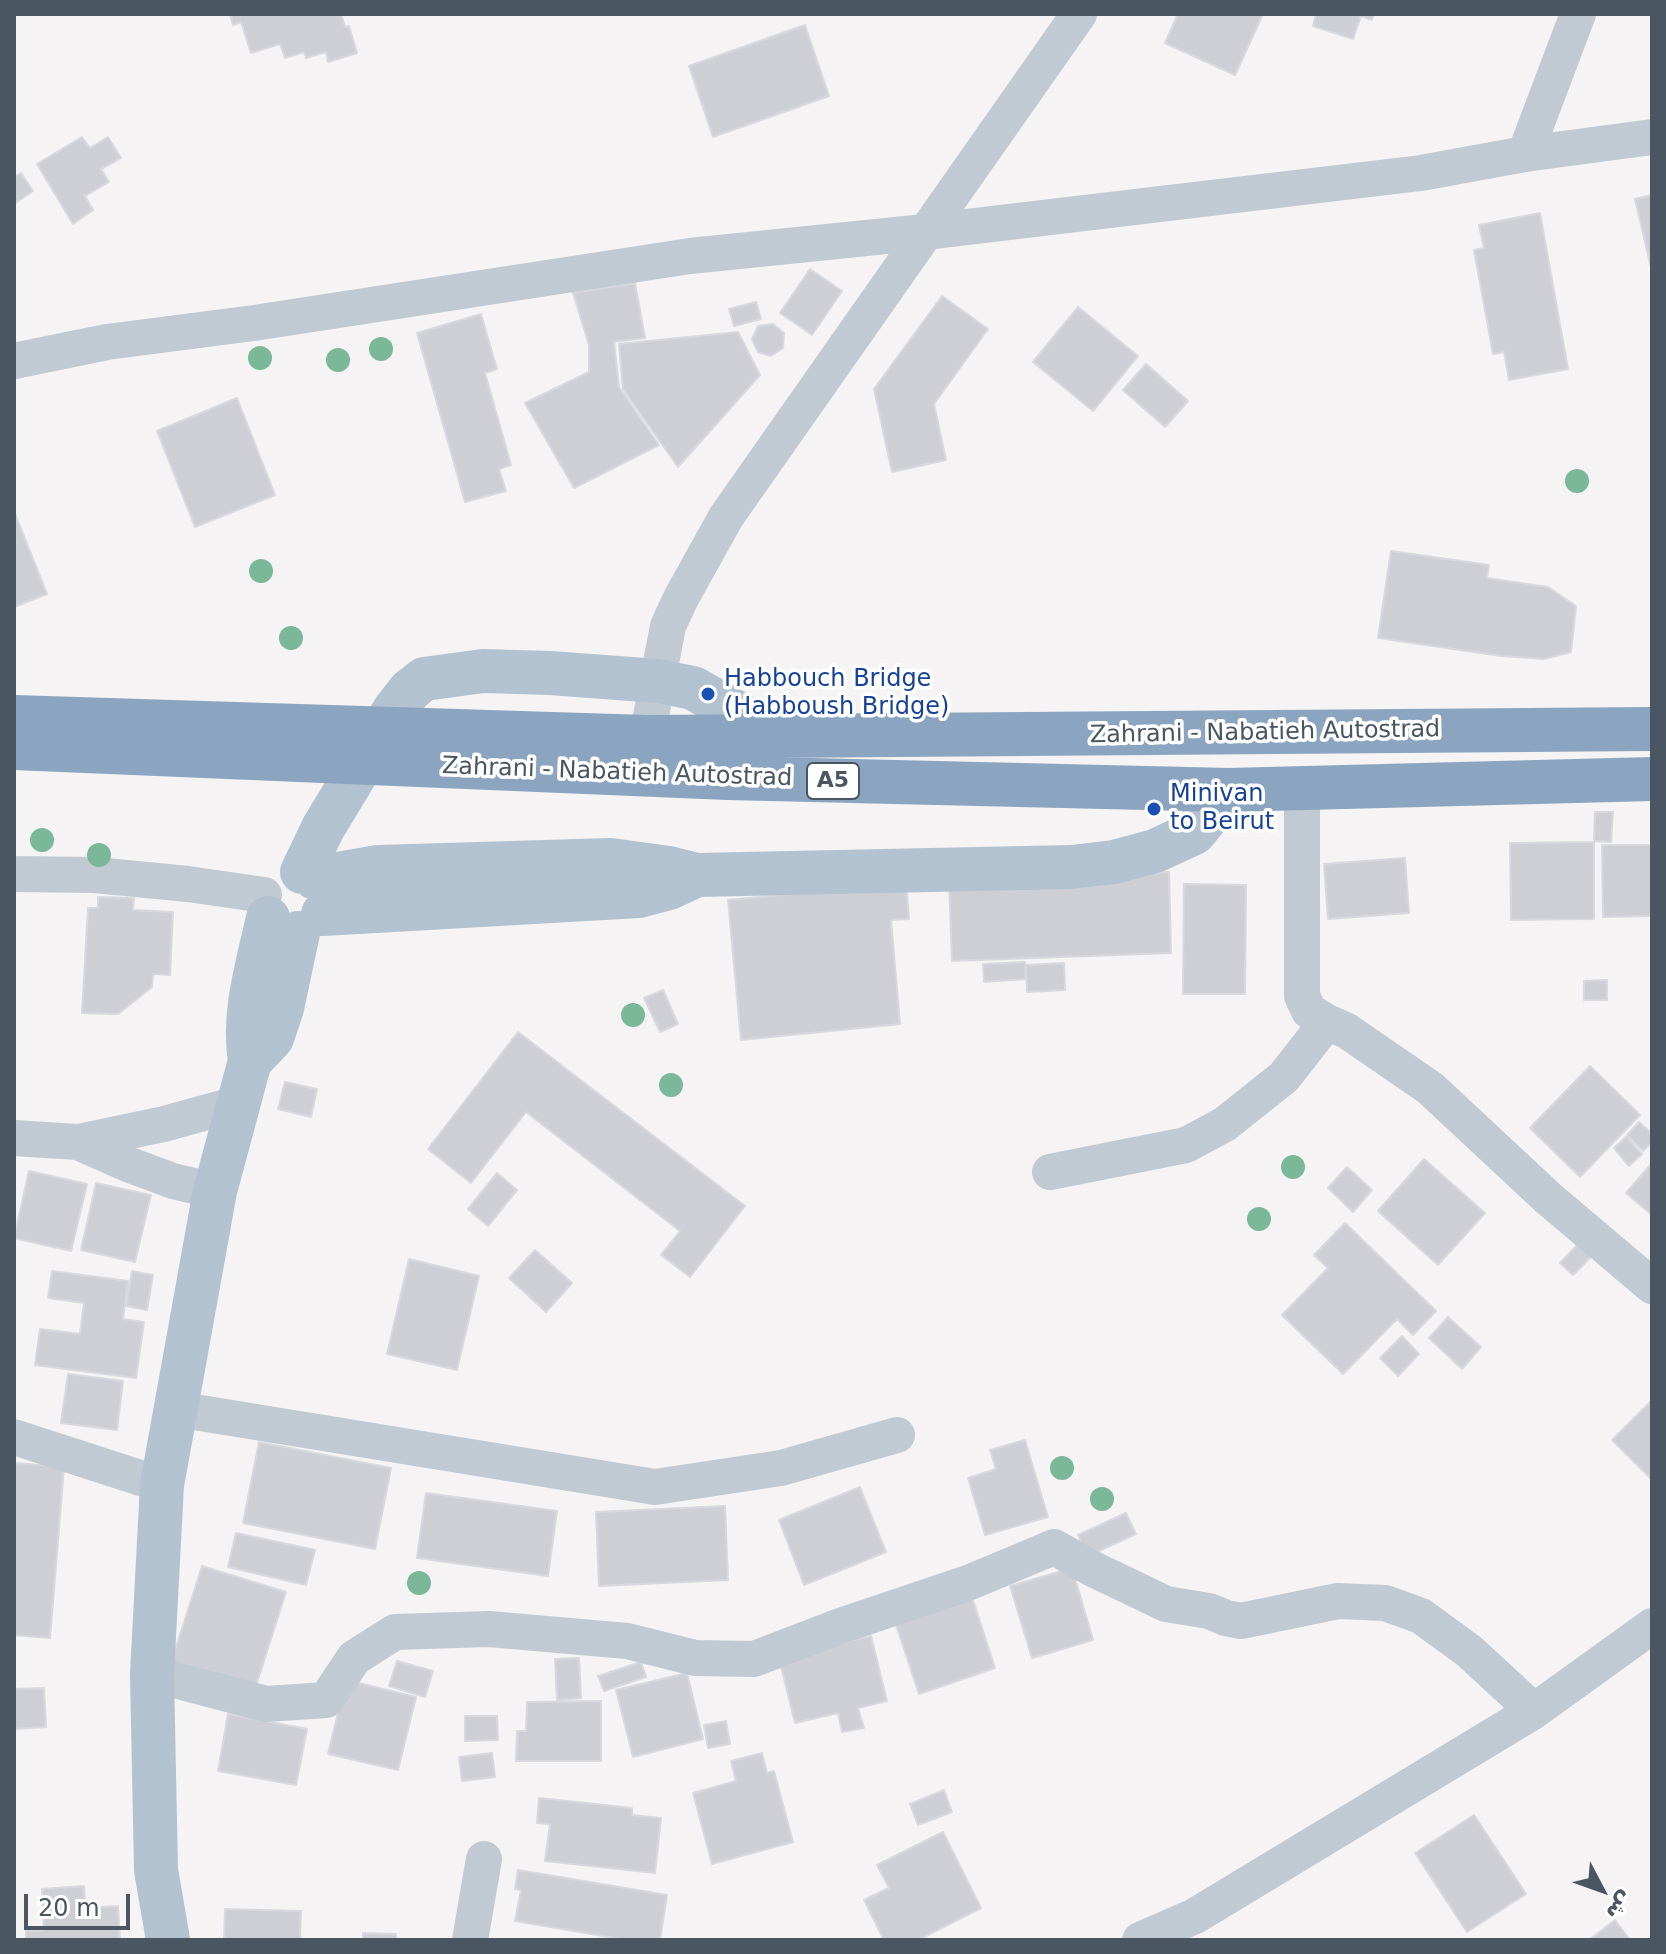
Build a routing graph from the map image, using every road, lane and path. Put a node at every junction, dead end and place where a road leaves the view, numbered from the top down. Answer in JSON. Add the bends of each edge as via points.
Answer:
{"nodes":[{"id":1,"x":1079,"y":14,"type":"edge"},
{"id":2,"x":1578,"y":14,"type":"edge"},
{"id":3,"x":1652,"y":137,"type":"edge"},
{"id":4,"x":1525,"y":154,"type":"junction"},
{"id":5,"x":925,"y":232,"type":"junction"},
{"id":6,"x":14,"y":361,"type":"edge"},
{"id":7,"x":658,"y":681,"type":"junction"},
{"id":8,"x":14,"y":717,"type":"edge"},
{"id":9,"x":1652,"y":729,"type":"edge"},
{"id":10,"x":647,"y":737,"type":"junction"},
{"id":11,"x":780,"y":737,"type":"junction"},
{"id":12,"x":14,"y":748,"type":"edge"},
{"id":13,"x":1652,"y":779,"type":"edge"},
{"id":14,"x":1302,"y":788,"type":"junction"},
{"id":15,"x":1229,"y":790,"type":"junction"},
{"id":16,"x":14,"y":874,"type":"edge"},
{"id":17,"x":295,"y":902,"type":"junction"},
{"id":18,"x":1327,"y":1022,"type":"junction"},
{"id":19,"x":240,"y":1103,"type":"junction"},
{"id":20,"x":14,"y":1138,"type":"edge"},
{"id":21,"x":78,"y":1142,"type":"junction"},
{"id":22,"x":1050,"y":1172,"type":"dead end"},
{"id":23,"x":215,"y":1191,"type":"junction"},
{"id":24,"x":1652,"y":1286,"type":"edge"},
{"id":25,"x":176,"y":1409,"type":"junction"},
{"id":26,"x":897,"y":1435,"type":"dead end"},
{"id":27,"x":14,"y":1437,"type":"edge"},
{"id":28,"x":162,"y":1485,"type":"junction"},
{"id":29,"x":1652,"y":1626,"type":"edge"},
{"id":30,"x":152,"y":1674,"type":"junction"},
{"id":31,"x":1534,"y":1711,"type":"junction"},
{"id":32,"x":484,"y":1859,"type":"dead end"},
{"id":33,"x":168,"y":1940,"type":"edge"},
{"id":34,"x":470,"y":1940,"type":"edge"},
{"id":35,"x":1140,"y":1940,"type":"edge"}],
"edges":[{"from":1,"to":5,"type":"street"},
{"from":2,"to":4,"type":"street"},
{"from":3,"to":4,"type":"street"},
{"from":4,"to":5,"type":"street","via":[[1405,175]]},
{"from":5,"to":6,"type":"street","via":[[690,256],[107,342]]},
{"from":5,"to":7,"type":"street","via":[[726,517],[668,626]]},
{"from":7,"to":10,"type":"street"},
{"from":7,"to":11,"type":"main road","via":[[693,688]]},
{"from":7,"to":17,"type":"main road","via":[[483,671],[424,679],[395,709],[323,828]]},
{"from":8,"to":10,"type":"highway","name":"Zahrani - Nabatieh Autostrad","number":"A5"},
{"from":9,"to":11,"type":"highway","name":"Zahrani - Nabatieh Autostrad","number":"A5"},
{"from":10,"to":11,"type":"highway","name":"Zahrani - Nabatieh Autostrad","number":"A5"},
{"from":12,"to":15,"type":"highway","name":"Zahrani - Nabatieh Autostrad","number":"A5","via":[[728,778]]},
{"from":13,"to":14,"type":"highway","name":"Zahrani - Nabatieh Autostrad","number":"A5"},
{"from":14,"to":15,"type":"highway","name":"Zahrani - Nabatieh Autostrad","number":"A5"},
{"from":14,"to":18,"type":"street","via":[[1302,996],[1309,1011]]},
{"from":15,"to":17,"type":"main road","via":[[1194,833],[1114,862],[697,875],[611,860],[378,867]]},
{"from":16,"to":17,"type":"street","via":[[188,884]]},
{"from":17,"to":19,"type":"main road","via":[[282,1008],[272,1038],[250,1061]]},
{"from":18,"to":22,"type":"street","via":[[1284,1077],[1225,1124],[1186,1145]]},
{"from":18,"to":24,"type":"street","via":[[1430,1088]]},
{"from":19,"to":21,"type":"street"},
{"from":19,"to":23,"type":"main road"},
{"from":20,"to":21,"type":"street"},
{"from":21,"to":23,"type":"street","via":[[173,1181]]},
{"from":23,"to":25,"type":"main road"},
{"from":25,"to":26,"type":"street","via":[[655,1487],[781,1468]]},
{"from":25,"to":28,"type":"main road"},
{"from":27,"to":28,"type":"street"},
{"from":28,"to":30,"type":"main road"},
{"from":29,"to":31,"type":"street"},
{"from":30,"to":31,"type":"street","via":[[266,1704],[326,1700],[354,1658],[395,1632],[489,1629],[627,1641],[695,1658],[754,1659],[1054,1547],[1166,1604],[1241,1621],[1338,1601],[1385,1603],[1421,1616],[1469,1651]]},
{"from":30,"to":33,"type":"main road","via":[[156,1870]]},
{"from":31,"to":35,"type":"street","via":[[1195,1916]]},
{"from":32,"to":34,"type":"street"}]}
